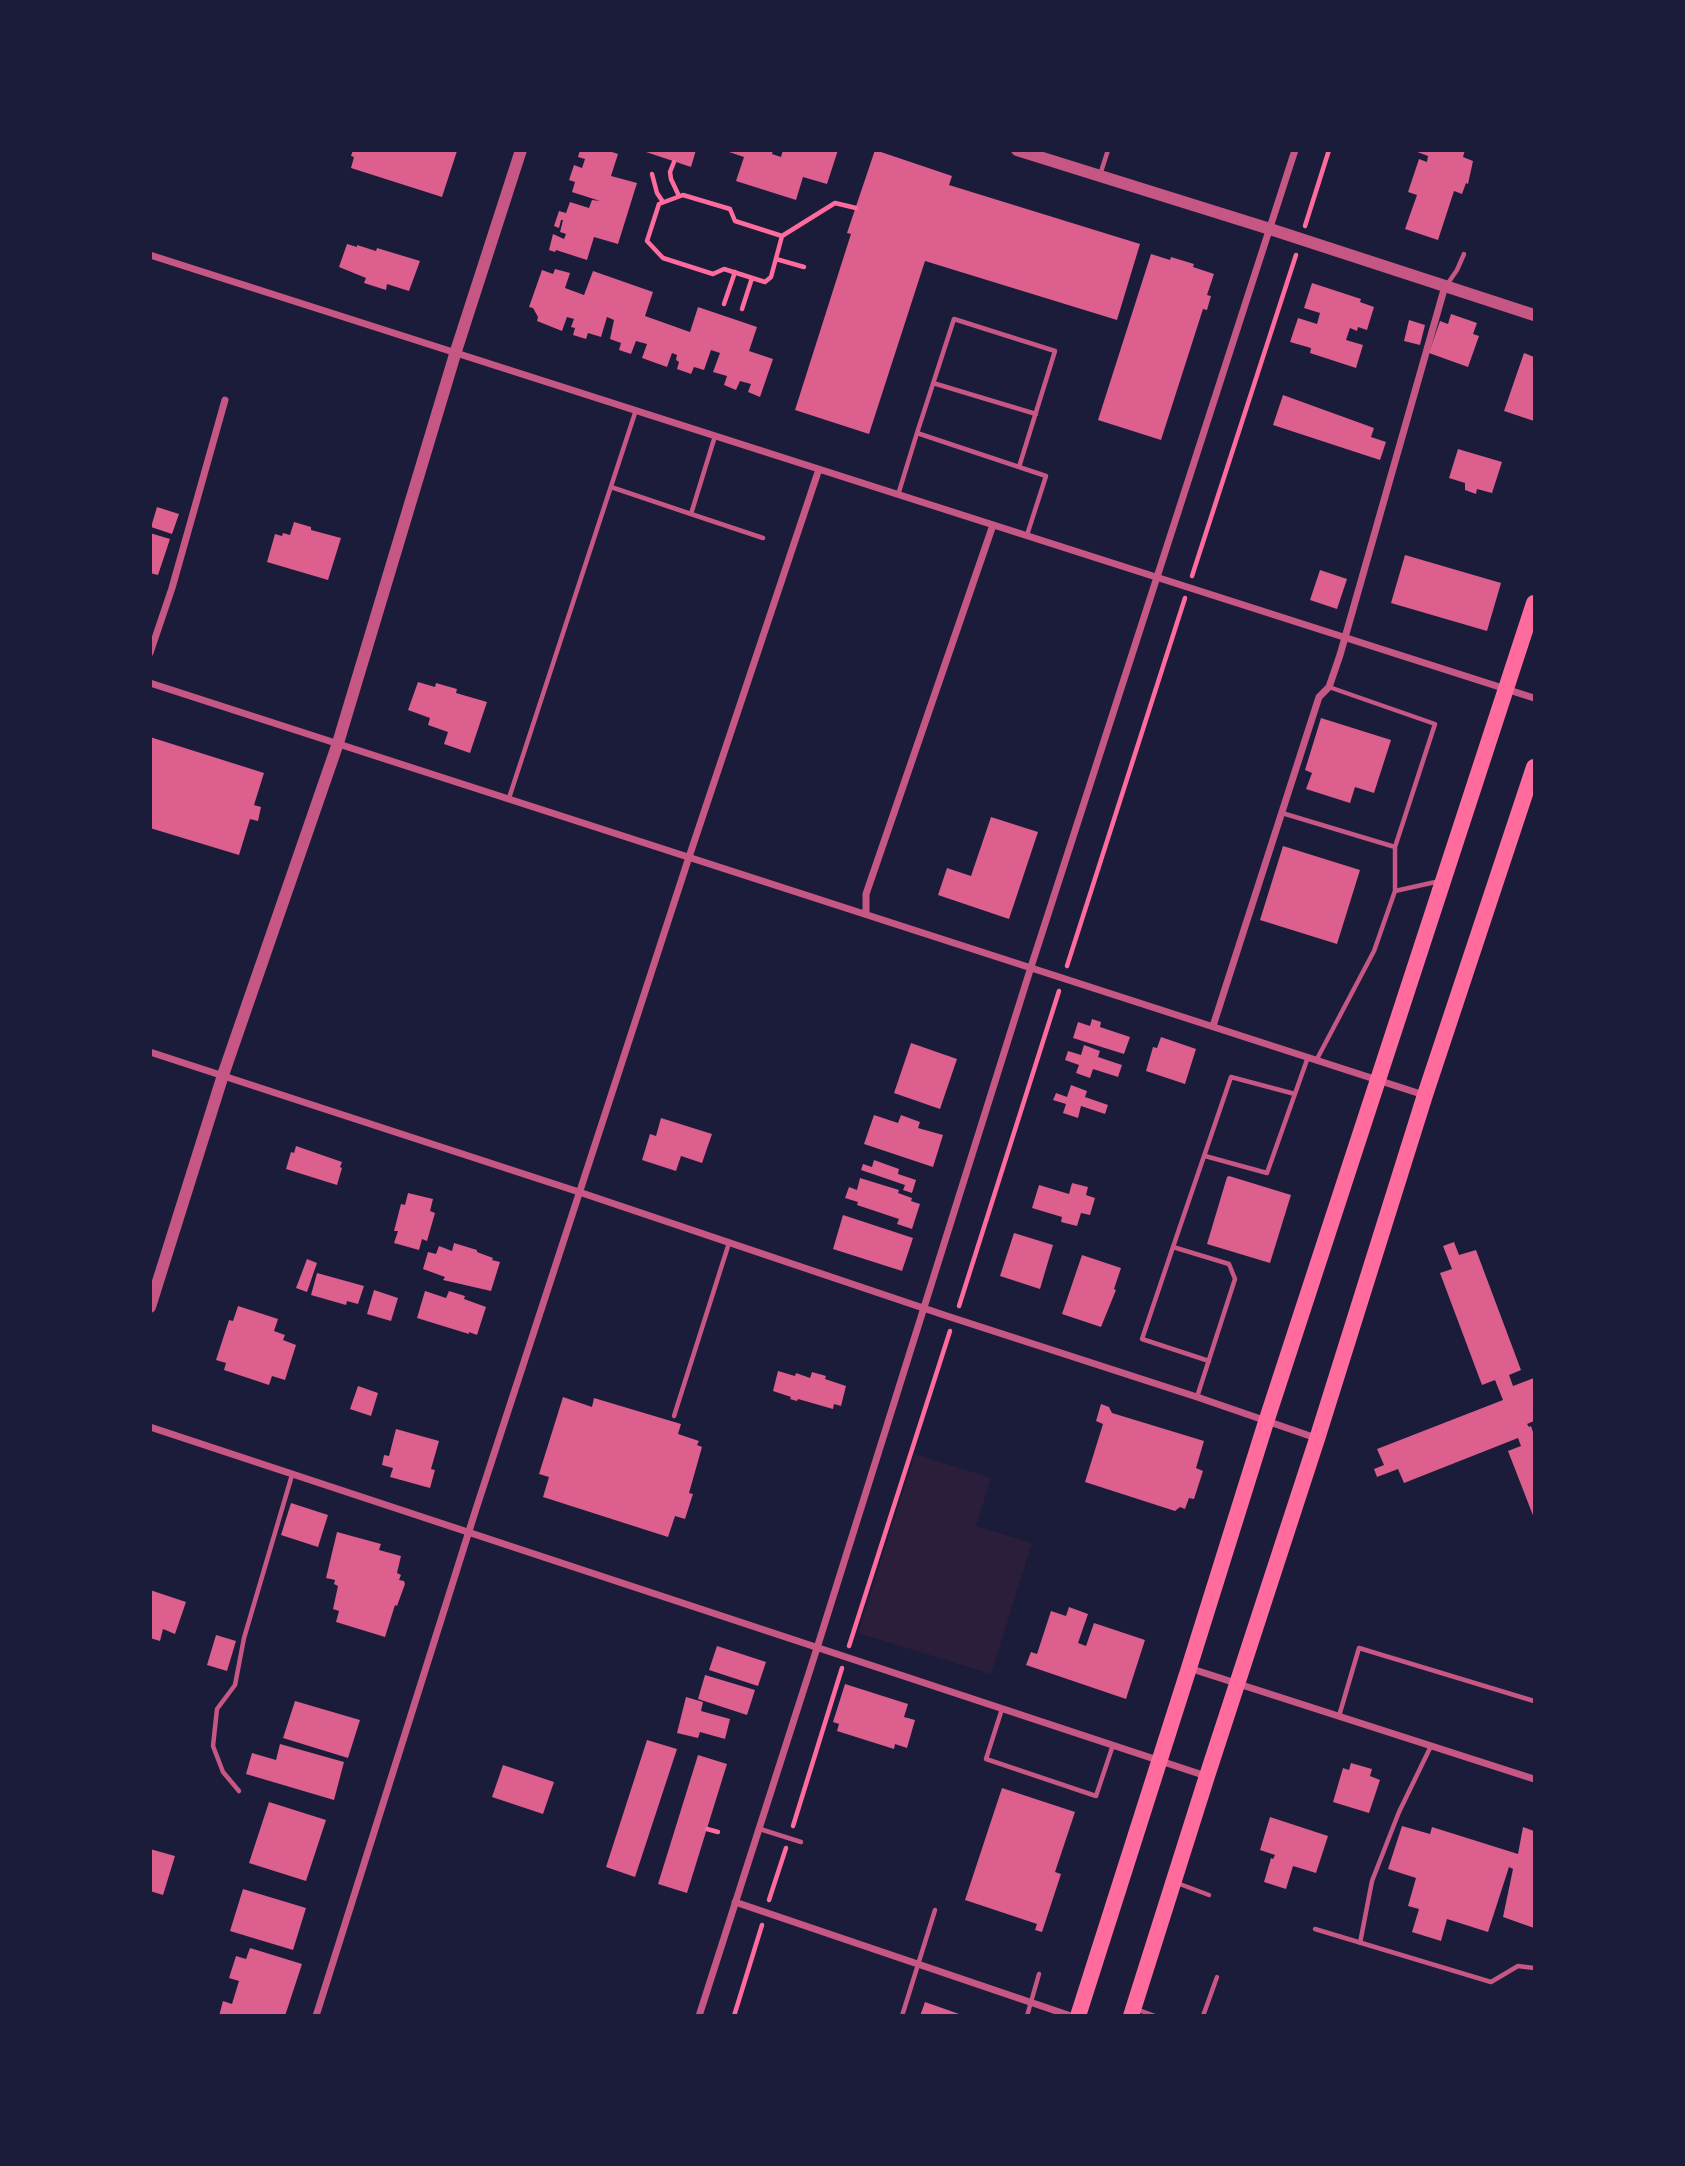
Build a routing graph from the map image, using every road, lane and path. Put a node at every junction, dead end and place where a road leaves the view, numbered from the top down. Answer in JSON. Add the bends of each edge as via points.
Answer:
{"nodes":[{"id":1,"x":521,"y":150,"type":"edge"},
{"id":2,"x":1017,"y":150,"type":"edge"},
{"id":3,"x":1108,"y":150,"type":"edge"},
{"id":4,"x":1295,"y":150,"type":"edge"},
{"id":5,"x":1329,"y":150,"type":"edge"},
{"id":6,"x":674,"y":162,"type":"dead end"},
{"id":7,"x":652,"y":174,"type":"dead end"},
{"id":8,"x":1100,"y":176,"type":"junction"},
{"id":9,"x":679,"y":196,"type":"junction"},
{"id":10,"x":663,"y":202,"type":"junction"},
{"id":11,"x":856,"y":208,"type":"dead end"},
{"id":12,"x":1270,"y":229,"type":"junction"},
{"id":13,"x":782,"y":236,"type":"junction"},
{"id":14,"x":1300,"y":239,"type":"junction"},
{"id":15,"x":1464,"y":254,"type":"dead end"},
{"id":16,"x":150,"y":255,"type":"edge"},
{"id":17,"x":776,"y":259,"type":"junction"},
{"id":18,"x":804,"y":267,"type":"dead end"},
{"id":19,"x":735,"y":272,"type":"junction"},
{"id":20,"x":752,"y":278,"type":"junction"},
{"id":21,"x":1445,"y":286,"type":"junction"},
{"id":22,"x":724,"y":304,"type":"dead end"},
{"id":23,"x":742,"y":309,"type":"dead end"},
{"id":24,"x":1535,"y":315,"type":"edge"},
{"id":25,"x":456,"y":351,"type":"junction"},
{"id":26,"x":933,"y":383,"type":"junction"},
{"id":27,"x":225,"y":400,"type":"dead end"},
{"id":28,"x":636,"y":410,"type":"junction"},
{"id":29,"x":1036,"y":414,"type":"junction"},
{"id":30,"x":917,"y":433,"type":"junction"},
{"id":31,"x":715,"y":436,"type":"junction"},
{"id":32,"x":1019,"y":467,"type":"junction"},
{"id":33,"x":819,"y":469,"type":"junction"},
{"id":34,"x":611,"y":487,"type":"junction"},
{"id":35,"x":898,"y":495,"type":"junction"},
{"id":36,"x":691,"y":514,"type":"junction"},
{"id":37,"x":993,"y":525,"type":"junction"},
{"id":38,"x":1027,"y":536,"type":"junction"},
{"id":39,"x":763,"y":538,"type":"dead end"},
{"id":40,"x":1158,"y":578,"type":"junction"},
{"id":41,"x":1189,"y":587,"type":"junction"},
{"id":42,"x":1535,"y":603,"type":"edge"},
{"id":43,"x":1345,"y":638,"type":"junction"},
{"id":44,"x":150,"y":653,"type":"edge"},
{"id":45,"x":150,"y":683,"type":"edge"},
{"id":46,"x":1329,"y":687,"type":"junction"},
{"id":47,"x":1508,"y":689,"type":"junction"},
{"id":48,"x":1535,"y":698,"type":"edge"},
{"id":49,"x":338,"y":743,"type":"junction"},
{"id":50,"x":1535,"y":767,"type":"edge"},
{"id":51,"x":509,"y":798,"type":"junction"},
{"id":52,"x":1282,"y":813,"type":"junction"},
{"id":53,"x":1395,"y":847,"type":"junction"},
{"id":54,"x":689,"y":857,"type":"junction"},
{"id":55,"x":1444,"y":880,"type":"junction"},
{"id":56,"x":1395,"y":891,"type":"junction"},
{"id":57,"x":866,"y":914,"type":"junction"},
{"id":58,"x":1031,"y":967,"type":"junction"},
{"id":59,"x":1063,"y":977,"type":"junction"},
{"id":60,"x":1213,"y":1026,"type":"junction"},
{"id":61,"x":150,"y":1052,"type":"edge"},
{"id":62,"x":1308,"y":1057,"type":"junction"},
{"id":63,"x":1317,"y":1059,"type":"junction"},
{"id":64,"x":223,"y":1075,"type":"junction"},
{"id":65,"x":1377,"y":1079,"type":"junction"},
{"id":66,"x":1296,"y":1094,"type":"junction"},
{"id":67,"x":1425,"y":1095,"type":"junction"},
{"id":68,"x":1205,"y":1156,"type":"junction"},
{"id":69,"x":579,"y":1192,"type":"junction"},
{"id":70,"x":729,"y":1243,"type":"junction"},
{"id":71,"x":1173,"y":1247,"type":"junction"},
{"id":72,"x":150,"y":1307,"type":"edge"},
{"id":73,"x":924,"y":1308,"type":"junction"},
{"id":74,"x":954,"y":1319,"type":"junction"},
{"id":75,"x":1209,"y":1362,"type":"junction"},
{"id":76,"x":1197,"y":1397,"type":"junction"},
{"id":77,"x":674,"y":1416,"type":"dead end"},
{"id":78,"x":1266,"y":1422,"type":"junction"},
{"id":79,"x":150,"y":1427,"type":"edge"},
{"id":80,"x":1317,"y":1438,"type":"junction"},
{"id":81,"x":292,"y":1475,"type":"junction"},
{"id":82,"x":468,"y":1533,"type":"junction"},
{"id":83,"x":817,"y":1648,"type":"junction"},
{"id":84,"x":845,"y":1657,"type":"junction"},
{"id":85,"x":1189,"y":1668,"type":"junction"},
{"id":86,"x":1237,"y":1684,"type":"junction"},
{"id":87,"x":1535,"y":1701,"type":"edge"},
{"id":88,"x":1002,"y":1708,"type":"junction"},
{"id":89,"x":1339,"y":1716,"type":"junction"},
{"id":90,"x":1113,"y":1744,"type":"junction"},
{"id":91,"x":1431,"y":1745,"type":"junction"},
{"id":92,"x":1159,"y":1759,"type":"junction"},
{"id":93,"x":1207,"y":1776,"type":"junction"},
{"id":94,"x":1535,"y":1779,"type":"edge"},
{"id":95,"x":239,"y":1791,"type":"dead end"},
{"id":96,"x":707,"y":1829,"type":"dead end"},
{"id":97,"x":759,"y":1829,"type":"junction"},
{"id":98,"x":718,"y":1832,"type":"dead end"},
{"id":99,"x":789,"y":1838,"type":"junction"},
{"id":100,"x":801,"y":1842,"type":"dead end"},
{"id":101,"x":1173,"y":1882,"type":"junction"},
{"id":102,"x":1209,"y":1895,"type":"dead end"},
{"id":103,"x":735,"y":1902,"type":"junction"},
{"id":104,"x":935,"y":1910,"type":"dead end"},
{"id":105,"x":765,"y":1912,"type":"junction"},
{"id":106,"x":1315,"y":1929,"type":"dead end"},
{"id":107,"x":1360,"y":1943,"type":"junction"},
{"id":108,"x":919,"y":1963,"type":"junction"},
{"id":109,"x":1535,"y":1968,"type":"edge"},
{"id":110,"x":1040,"y":1974,"type":"dead end"},
{"id":111,"x":1217,"y":1977,"type":"dead end"},
{"id":112,"x":1031,"y":2002,"type":"junction"},
{"id":113,"x":1133,"y":2012,"type":"edge"},
{"id":114,"x":316,"y":2015,"type":"edge"},
{"id":115,"x":699,"y":2015,"type":"edge"},
{"id":116,"x":734,"y":2015,"type":"edge"},
{"id":117,"x":902,"y":2015,"type":"edge"},
{"id":118,"x":1027,"y":2015,"type":"edge"},
{"id":119,"x":1072,"y":2015,"type":"edge"},
{"id":120,"x":1078,"y":2015,"type":"edge"},
{"id":121,"x":1155,"y":2015,"type":"edge"},
{"id":122,"x":1203,"y":2015,"type":"edge"}],
"edges":[{"from":1,"to":25,"type":"street"},
{"from":2,"to":8,"type":"street"},
{"from":3,"to":8,"type":"lane"},
{"from":4,"to":12,"type":"street"},
{"from":5,"to":14,"type":"path"},
{"from":6,"to":9,"type":"path","via":[[671,180]]},
{"from":7,"to":10,"type":"path"},
{"from":8,"to":12,"type":"street"},
{"from":9,"to":10,"type":"path"},
{"from":9,"to":13,"type":"path","via":[[730,209],[735,221]]},
{"from":10,"to":19,"type":"path","via":[[647,241],[663,258],[713,274],[724,269]]},
{"from":11,"to":13,"type":"path","via":[[835,203]]},
{"from":12,"to":14,"type":"street"},
{"from":12,"to":40,"type":"street"},
{"from":13,"to":17,"type":"path"},
{"from":14,"to":21,"type":"street"},
{"from":14,"to":41,"type":"path"},
{"from":15,"to":21,"type":"lane"},
{"from":16,"to":25,"type":"street"},
{"from":17,"to":18,"type":"path"},
{"from":17,"to":20,"type":"path","via":[[765,282]]},
{"from":19,"to":20,"type":"path"},
{"from":19,"to":22,"type":"path"},
{"from":20,"to":23,"type":"path"},
{"from":21,"to":24,"type":"street"},
{"from":21,"to":43,"type":"street"},
{"from":25,"to":28,"type":"street"},
{"from":25,"to":49,"type":"street"},
{"from":26,"to":29,"type":"lane"},
{"from":26,"to":29,"type":"lane","via":[[954,319],[1055,351]]},
{"from":26,"to":30,"type":"lane"},
{"from":27,"to":44,"type":"street"},
{"from":28,"to":31,"type":"street"},
{"from":28,"to":34,"type":"lane"},
{"from":29,"to":32,"type":"lane"},
{"from":30,"to":32,"type":"lane"},
{"from":30,"to":35,"type":"lane"},
{"from":31,"to":33,"type":"street"},
{"from":31,"to":36,"type":"lane"},
{"from":32,"to":38,"type":"lane","via":[[1046,476]]},
{"from":33,"to":35,"type":"street"},
{"from":33,"to":54,"type":"street"},
{"from":34,"to":36,"type":"lane"},
{"from":34,"to":51,"type":"lane"},
{"from":35,"to":37,"type":"street"},
{"from":36,"to":39,"type":"lane"},
{"from":37,"to":38,"type":"street"},
{"from":37,"to":57,"type":"street","via":[[866,894]]},
{"from":38,"to":40,"type":"street"},
{"from":40,"to":41,"type":"street"},
{"from":40,"to":58,"type":"street"},
{"from":41,"to":43,"type":"street"},
{"from":41,"to":59,"type":"path"},
{"from":42,"to":47,"type":"highway"},
{"from":43,"to":46,"type":"street"},
{"from":43,"to":47,"type":"street"},
{"from":45,"to":49,"type":"street"},
{"from":46,"to":52,"type":"street","via":[[1319,697]]},
{"from":46,"to":53,"type":"lane","via":[[1435,724]]},
{"from":47,"to":48,"type":"street"},
{"from":47,"to":55,"type":"highway"},
{"from":49,"to":51,"type":"street"},
{"from":49,"to":64,"type":"street"},
{"from":50,"to":67,"type":"highway"},
{"from":51,"to":54,"type":"street"},
{"from":52,"to":53,"type":"lane"},
{"from":52,"to":60,"type":"street"},
{"from":53,"to":56,"type":"lane"},
{"from":54,"to":57,"type":"street"},
{"from":54,"to":69,"type":"street"},
{"from":55,"to":56,"type":"lane"},
{"from":55,"to":65,"type":"highway"},
{"from":56,"to":63,"type":"lane","via":[[1374,951]]},
{"from":57,"to":58,"type":"street"},
{"from":58,"to":59,"type":"street"},
{"from":58,"to":73,"type":"street"},
{"from":59,"to":60,"type":"street"},
{"from":59,"to":74,"type":"path"},
{"from":60,"to":62,"type":"street"},
{"from":61,"to":64,"type":"street"},
{"from":62,"to":63,"type":"street"},
{"from":62,"to":66,"type":"lane"},
{"from":63,"to":65,"type":"street"},
{"from":64,"to":69,"type":"street"},
{"from":64,"to":72,"type":"street"},
{"from":65,"to":67,"type":"street"},
{"from":65,"to":78,"type":"highway"},
{"from":66,"to":68,"type":"lane","via":[[1267,1173]]},
{"from":66,"to":68,"type":"lane","via":[[1231,1077]]},
{"from":67,"to":80,"type":"highway"},
{"from":68,"to":71,"type":"lane"},
{"from":69,"to":70,"type":"street"},
{"from":69,"to":82,"type":"street"},
{"from":70,"to":73,"type":"street"},
{"from":70,"to":77,"type":"lane"},
{"from":71,"to":75,"type":"lane","via":[[1229,1264],[1235,1279]]},
{"from":71,"to":75,"type":"lane","via":[[1142,1339]]},
{"from":73,"to":74,"type":"street"},
{"from":73,"to":83,"type":"street"},
{"from":74,"to":76,"type":"street"},
{"from":74,"to":84,"type":"path"},
{"from":75,"to":76,"type":"lane"},
{"from":76,"to":78,"type":"street"},
{"from":78,"to":80,"type":"street"},
{"from":78,"to":85,"type":"highway"},
{"from":79,"to":81,"type":"street"},
{"from":80,"to":86,"type":"highway"},
{"from":81,"to":82,"type":"street"},
{"from":81,"to":95,"type":"lane","via":[[244,1638],[235,1685],[217,1709],[213,1746],[223,1772]]},
{"from":82,"to":83,"type":"street"},
{"from":82,"to":114,"type":"street"},
{"from":83,"to":84,"type":"street"},
{"from":83,"to":97,"type":"street"},
{"from":84,"to":88,"type":"street"},
{"from":84,"to":99,"type":"path"},
{"from":85,"to":86,"type":"street"},
{"from":85,"to":92,"type":"highway"},
{"from":86,"to":89,"type":"street"},
{"from":86,"to":93,"type":"highway"},
{"from":87,"to":89,"type":"lane","via":[[1359,1648]]},
{"from":88,"to":90,"type":"street"},
{"from":88,"to":90,"type":"lane","via":[[986,1759],[1096,1796]]},
{"from":89,"to":91,"type":"street"},
{"from":90,"to":92,"type":"street"},
{"from":91,"to":94,"type":"street"},
{"from":91,"to":107,"type":"lane","via":[[1372,1881]]},
{"from":92,"to":93,"type":"street"},
{"from":92,"to":120,"type":"highway"},
{"from":93,"to":101,"type":"highway"},
{"from":96,"to":98,"type":"path"},
{"from":97,"to":99,"type":"lane"},
{"from":97,"to":103,"type":"street"},
{"from":99,"to":100,"type":"lane"},
{"from":99,"to":105,"type":"path"},
{"from":101,"to":102,"type":"lane"},
{"from":101,"to":113,"type":"highway"},
{"from":103,"to":105,"type":"street"},
{"from":103,"to":115,"type":"street"},
{"from":104,"to":108,"type":"lane"},
{"from":105,"to":108,"type":"street"},
{"from":105,"to":116,"type":"path"},
{"from":106,"to":107,"type":"lane"},
{"from":107,"to":109,"type":"lane","via":[[1491,1982],[1518,1966]]},
{"from":108,"to":112,"type":"street"},
{"from":108,"to":117,"type":"lane"},
{"from":110,"to":112,"type":"lane"},
{"from":111,"to":122,"type":"lane"},
{"from":112,"to":118,"type":"lane"},
{"from":112,"to":119,"type":"street"},
{"from":113,"to":121,"type":"lane"}]}
